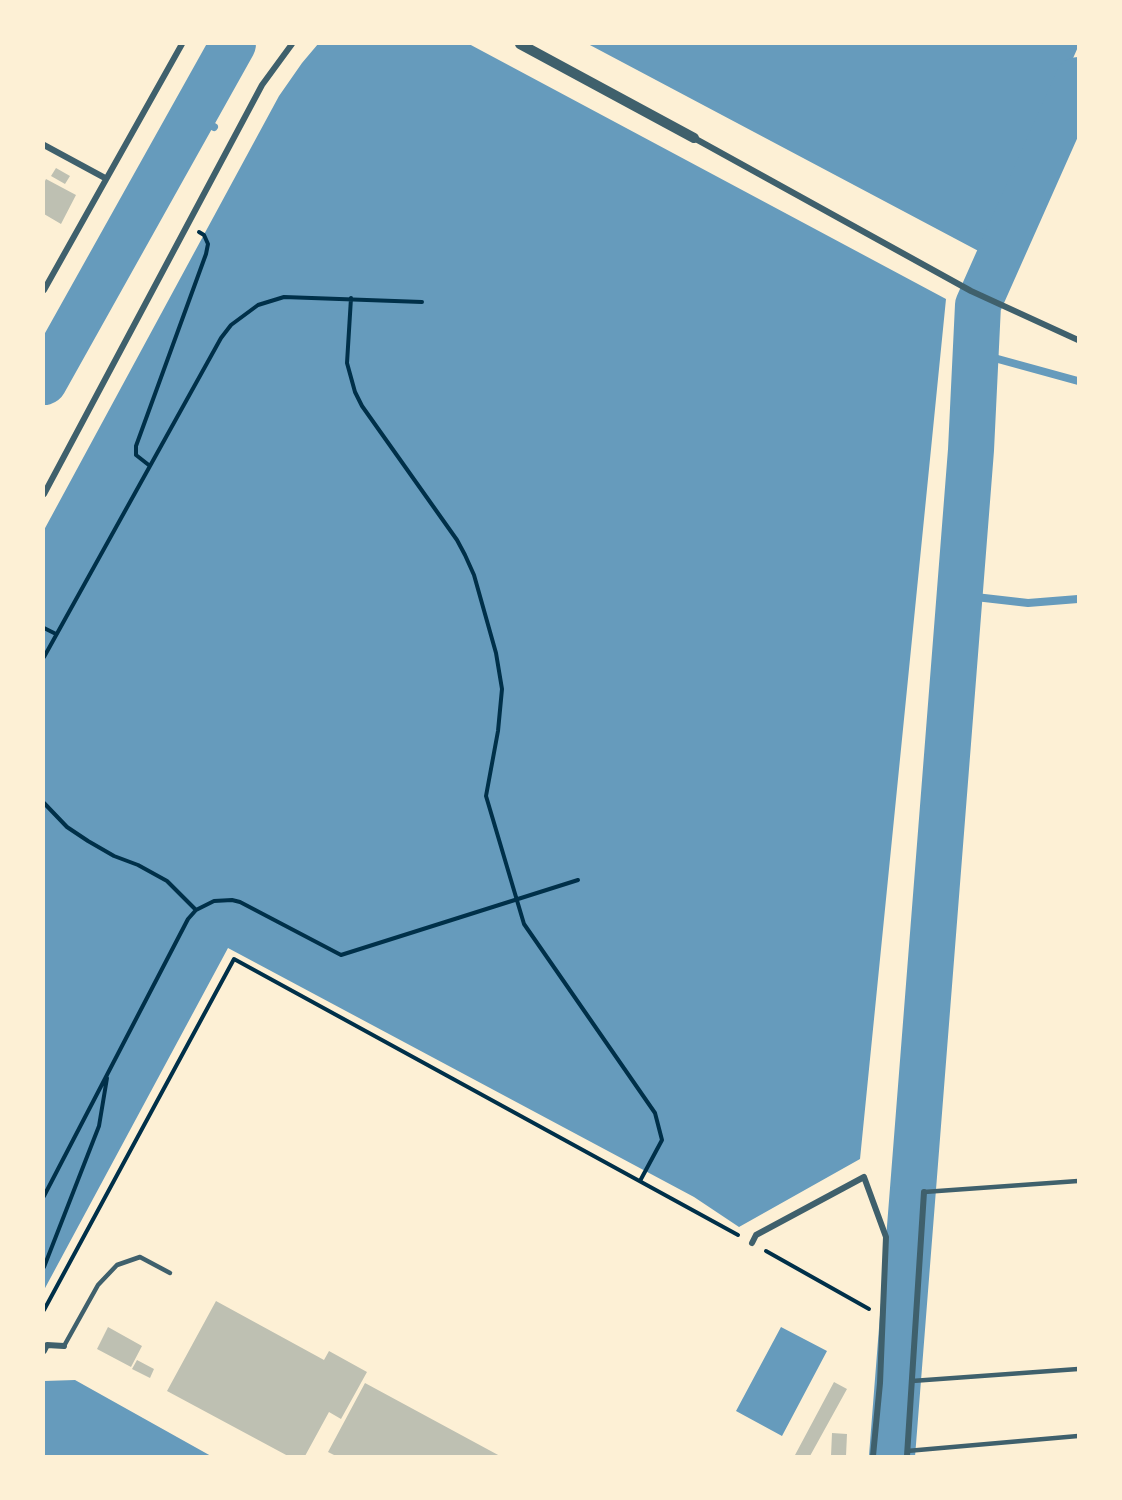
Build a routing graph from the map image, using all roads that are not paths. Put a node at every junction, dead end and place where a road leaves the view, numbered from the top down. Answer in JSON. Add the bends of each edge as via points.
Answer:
{"nodes":[{"id":1,"x":182,"y":44,"type":"edge"},
{"id":2,"x":292,"y":44,"type":"edge"},
{"id":3,"x":520,"y":44,"type":"edge"},
{"id":4,"x":694,"y":138,"type":"joint"},
{"id":5,"x":44,"y":145,"type":"edge"},
{"id":6,"x":105,"y":178,"type":"junction"},
{"id":7,"x":44,"y":290,"type":"edge"},
{"id":8,"x":1078,"y":340,"type":"edge"},
{"id":9,"x":44,"y":494,"type":"edge"},
{"id":10,"x":1078,"y":1181,"type":"edge"},
{"id":11,"x":924,"y":1192,"type":"joint"},
{"id":12,"x":752,"y":1243,"type":"road end"},
{"id":13,"x":170,"y":1273,"type":"dead end"},
{"id":14,"x":64,"y":1346,"type":"joint"},
{"id":15,"x":44,"y":1351,"type":"edge"},
{"id":16,"x":1078,"y":1369,"type":"edge"},
{"id":17,"x":912,"y":1381,"type":"junction"},
{"id":18,"x":1078,"y":1436,"type":"edge"},
{"id":19,"x":908,"y":1454,"type":"edge"},
{"id":20,"x":873,"y":1456,"type":"edge"}],
"edges":[{"from":1,"to":6,"type":"street"},
{"from":2,"to":9,"type":"street","via":[[262,85]]},
{"from":3,"to":4,"type":"street"},
{"from":4,"to":8,"type":"street","via":[[971,291]]},
{"from":5,"to":6,"type":"street"},
{"from":6,"to":7,"type":"street"},
{"from":10,"to":11,"type":"lane"},
{"from":11,"to":17,"type":"street"},
{"from":12,"to":20,"type":"street","via":[[756,1236],[864,1177],[886,1238]]},
{"from":13,"to":14,"type":"lane","via":[[140,1257],[117,1265],[99,1285]]},
{"from":14,"to":15,"type":"street","via":[[47,1345]]},
{"from":16,"to":17,"type":"lane"},
{"from":17,"to":19,"type":"street"},
{"from":18,"to":19,"type":"lane"}]}
